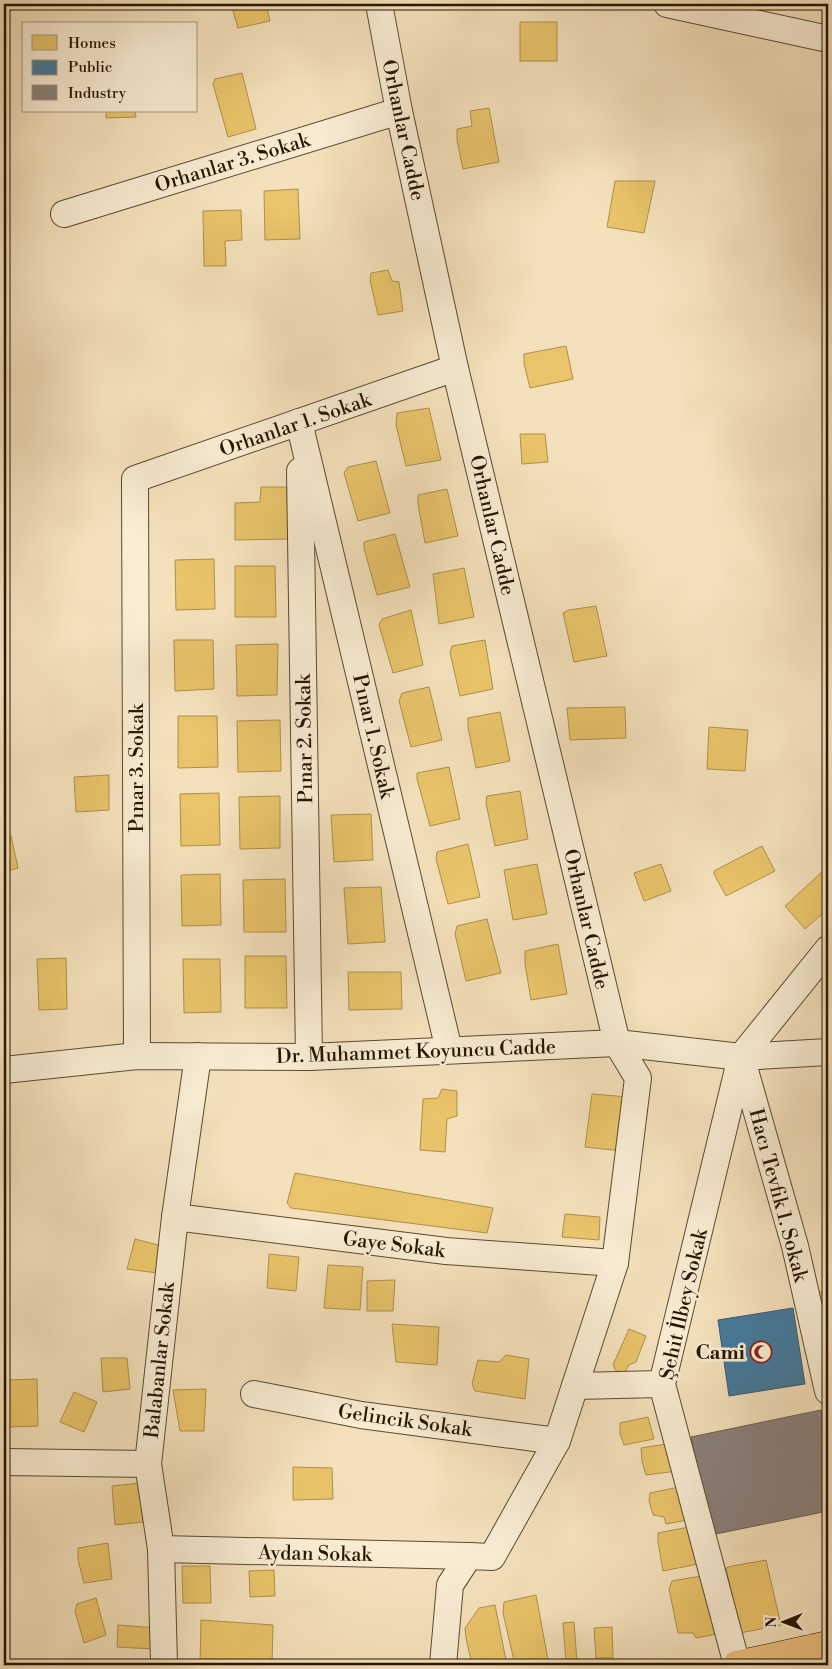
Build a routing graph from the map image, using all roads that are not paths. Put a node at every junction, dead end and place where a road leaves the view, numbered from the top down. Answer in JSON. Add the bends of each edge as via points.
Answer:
{"nodes":[{"id":1,"x":380,"y":4,"type":"edge"},
{"id":2,"x":667,"y":4,"type":"edge"},
{"id":3,"x":828,"y":39,"type":"edge"},
{"id":4,"x":399,"y":111,"type":"junction"},
{"id":5,"x":64,"y":214,"type":"dead end"},
{"id":6,"x":455,"y":368,"type":"junction"},
{"id":7,"x":299,"y":422,"type":"junction"},
{"id":8,"x":135,"y":479,"type":"joint"},
{"id":9,"x":828,"y":949,"type":"edge"},
{"id":10,"x":617,"y":1043,"type":"junction"},
{"id":11,"x":449,"y":1050,"type":"junction"},
{"id":12,"x":828,"y":1052,"type":"edge"},
{"id":13,"x":137,"y":1056,"type":"junction"},
{"id":14,"x":198,"y":1056,"type":"junction"},
{"id":15,"x":309,"y":1056,"type":"junction"},
{"id":16,"x":741,"y":1057,"type":"junction"},
{"id":17,"x":4,"y":1070,"type":"edge"},
{"id":18,"x":175,"y":1217,"type":"junction"},
{"id":19,"x":614,"y":1263,"type":"junction"},
{"id":20,"x":662,"y":1384,"type":"junction"},
{"id":21,"x":575,"y":1386,"type":"junction"},
{"id":22,"x":828,"y":1391,"type":"edge"},
{"id":23,"x":254,"y":1394,"type":"dead end"},
{"id":24,"x":557,"y":1441,"type":"junction"},
{"id":25,"x":4,"y":1462,"type":"edge"},
{"id":26,"x":148,"y":1464,"type":"junction"},
{"id":27,"x":161,"y":1549,"type":"junction"},
{"id":28,"x":469,"y":1556,"type":"junction"},
{"id":29,"x":828,"y":1645,"type":"edge"},
{"id":30,"x":164,"y":1665,"type":"edge"},
{"id":31,"x":443,"y":1665,"type":"edge"},
{"id":32,"x":737,"y":1665,"type":"edge"}],
"edges":[{"from":1,"to":4,"type":"street","name":"Orhanlar Cadde"},
{"from":2,"to":3,"type":"street"},
{"from":4,"to":5,"type":"street","name":"Orhanlar 3. Sokak"},
{"from":4,"to":6,"type":"street","name":"Orhanlar Cadde"},
{"from":6,"to":7,"type":"street","name":"Orhanlar 1. Sokak"},
{"from":6,"to":10,"type":"street","name":"Orhanlar Cadde"},
{"from":7,"to":8,"type":"street","name":"Orhanlar 1. Sokak"},
{"from":7,"to":11,"type":"street","name":"Pınar 1. Sokak"},
{"from":7,"to":15,"type":"street","name":"Pınar 2. Sokak"},
{"from":8,"to":13,"type":"street","name":"Pınar 3. Sokak"},
{"from":9,"to":16,"type":"street"},
{"from":10,"to":11,"type":"street","name":"Dr. Muhammet Koyuncu Cadde"},
{"from":10,"to":16,"type":"street","name":"Dr. Muhammet Koyuncu Cadde"},
{"from":10,"to":19,"type":"street","name":"Orhanlar Cadde","via":[[638,1078]]},
{"from":11,"to":15,"type":"street","name":"Dr. Muhammet Koyuncu Cadde"},
{"from":12,"to":16,"type":"street","name":"Dr. Muhammet Koyuncu Cadde"},
{"from":13,"to":14,"type":"street","name":"Dr. Muhammet Koyuncu Cadde"},
{"from":13,"to":17,"type":"street","name":"Dr. Muhammet Koyuncu Cadde"},
{"from":14,"to":15,"type":"street","name":"Dr. Muhammet Koyuncu Cadde"},
{"from":14,"to":18,"type":"street","name":"Balabanlar Sokak"},
{"from":16,"to":20,"type":"street","name":"Şehit İlbey Sokak"},
{"from":16,"to":22,"type":"street","name":"Hacı Tevfik 1. Sokak","via":[[794,1246]]},
{"from":18,"to":19,"type":"street","name":"Gaye Sokak","via":[[446,1250]]},
{"from":18,"to":26,"type":"street","name":"Balabanlar Sokak"},
{"from":19,"to":21,"type":"street","name":"Orhanlar Cadde"},
{"from":20,"to":21,"type":"street"},
{"from":20,"to":32,"type":"street","name":"Şehit İlbey Sokak"},
{"from":21,"to":24,"type":"street","name":"Orhanlar Cadde"},
{"from":23,"to":24,"type":"street","name":"Gelincik Sokak","via":[[361,1415]]},
{"from":24,"to":28,"type":"street","name":"Aydan Sokak","via":[[492,1557]]},
{"from":25,"to":26,"type":"street"},
{"from":26,"to":27,"type":"street","name":"Balabanlar Sokak"},
{"from":27,"to":28,"type":"street","name":"Aydan Sokak"},
{"from":27,"to":30,"type":"street","name":"Balabanlar Sokak"},
{"from":28,"to":31,"type":"street","via":[[450,1585]]},
{"from":29,"to":32,"type":"main road"}]}
